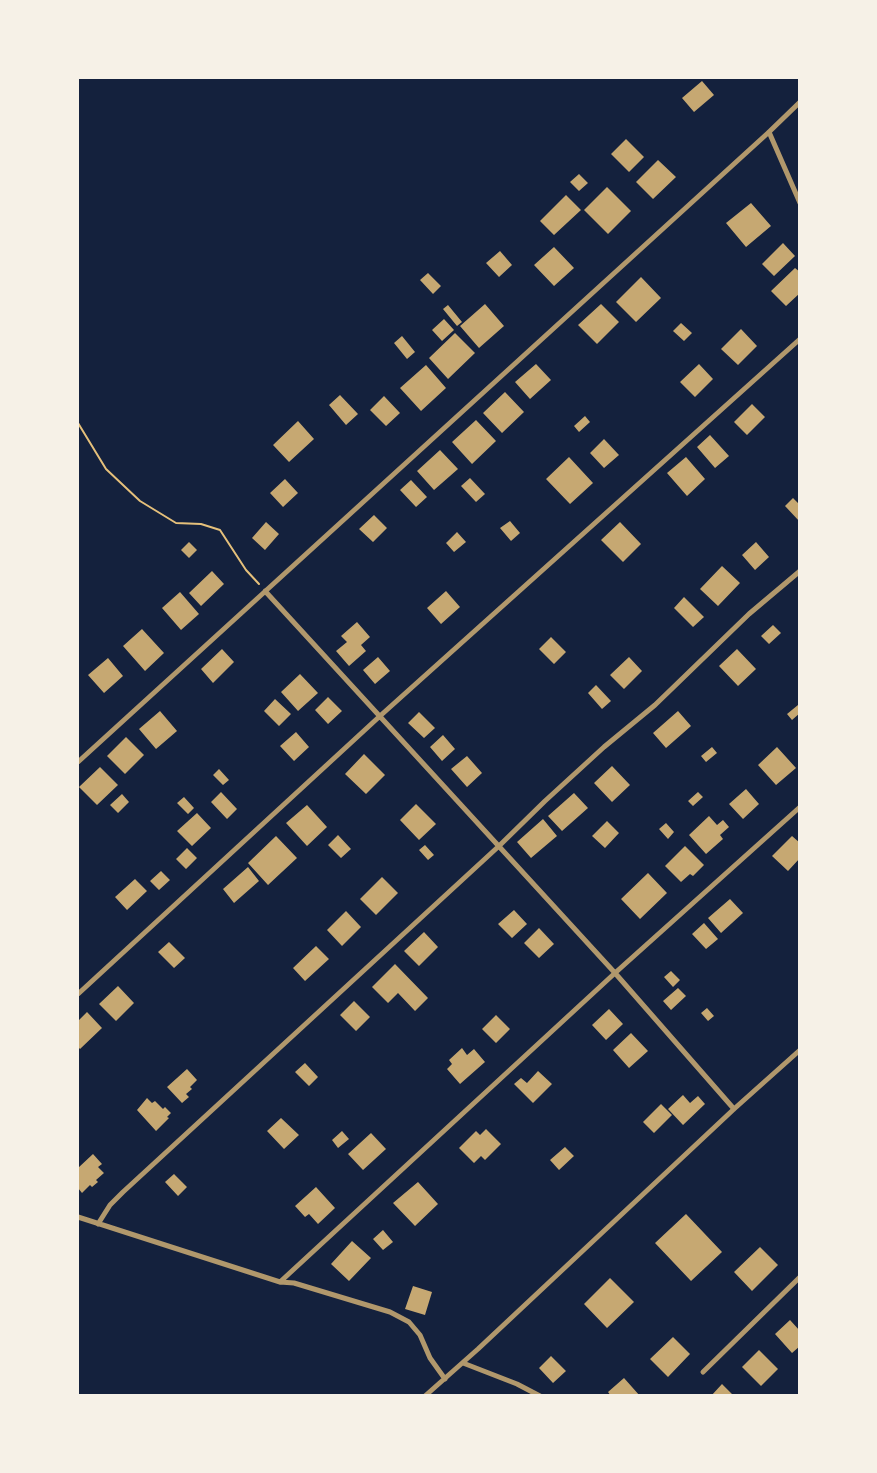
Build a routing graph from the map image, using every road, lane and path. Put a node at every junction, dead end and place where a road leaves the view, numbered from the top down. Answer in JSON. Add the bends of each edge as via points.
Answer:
{"nodes":[{"id":1,"x":800,"y":102,"type":"edge"},
{"id":2,"x":769,"y":132,"type":"junction"},
{"id":3,"x":800,"y":204,"type":"edge"},
{"id":4,"x":800,"y":339,"type":"edge"},
{"id":5,"x":78,"y":423,"type":"edge"},
{"id":6,"x":800,"y":571,"type":"edge"},
{"id":7,"x":265,"y":591,"type":"junction"},
{"id":8,"x":380,"y":716,"type":"junction"},
{"id":9,"x":78,"y":762,"type":"edge"},
{"id":10,"x":800,"y":807,"type":"edge"},
{"id":11,"x":499,"y":846,"type":"junction"},
{"id":12,"x":615,"y":974,"type":"junction"},
{"id":13,"x":78,"y":994,"type":"edge"},
{"id":14,"x":800,"y":1050,"type":"edge"},
{"id":15,"x":734,"y":1109,"type":"junction"},
{"id":16,"x":78,"y":1217,"type":"edge"},
{"id":17,"x":98,"y":1224,"type":"junction"},
{"id":18,"x":800,"y":1277,"type":"edge"},
{"id":19,"x":280,"y":1282,"type":"junction"},
{"id":20,"x":463,"y":1362,"type":"junction"},
{"id":21,"x":703,"y":1372,"type":"dead end"},
{"id":22,"x":444,"y":1379,"type":"junction"},
{"id":23,"x":425,"y":1396,"type":"edge"},
{"id":24,"x":540,"y":1396,"type":"edge"}],
"edges":[{"from":1,"to":2,"type":"street"},
{"from":2,"to":3,"type":"street"},
{"from":2,"to":7,"type":"street"},
{"from":4,"to":8,"type":"street"},
{"from":5,"to":7,"type":"path","via":[[106,469],[140,501],[176,523],[201,524],[220,530],[246,570]]},
{"from":6,"to":11,"type":"street","via":[[749,614],[655,705],[604,747]]},
{"from":7,"to":8,"type":"street"},
{"from":7,"to":9,"type":"street"},
{"from":8,"to":11,"type":"street"},
{"from":8,"to":13,"type":"street"},
{"from":10,"to":12,"type":"street"},
{"from":11,"to":12,"type":"street"},
{"from":11,"to":17,"type":"street","via":[[123,1192]]},
{"from":12,"to":15,"type":"street"},
{"from":12,"to":19,"type":"street"},
{"from":14,"to":15,"type":"street"},
{"from":15,"to":20,"type":"street"},
{"from":16,"to":17,"type":"street"},
{"from":17,"to":19,"type":"street"},
{"from":18,"to":21,"type":"street"},
{"from":19,"to":22,"type":"street","via":[[294,1283],[390,1312],[409,1322],[420,1335]]},
{"from":20,"to":22,"type":"street"},
{"from":20,"to":24,"type":"street"},
{"from":22,"to":23,"type":"street"}]}
